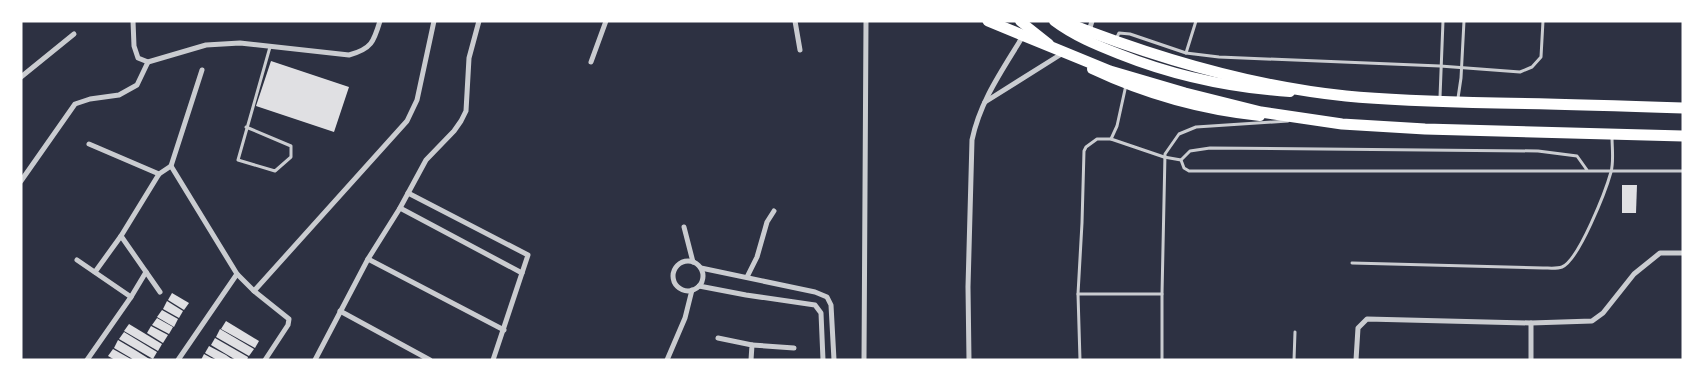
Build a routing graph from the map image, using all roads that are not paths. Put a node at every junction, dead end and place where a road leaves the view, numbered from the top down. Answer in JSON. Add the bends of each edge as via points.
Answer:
{"nodes":[{"id":1,"x":133,"y":21,"type":"edge"},
{"id":2,"x":380,"y":21,"type":"edge"},
{"id":3,"x":434,"y":21,"type":"edge"},
{"id":4,"x":479,"y":21,"type":"edge"},
{"id":5,"x":606,"y":21,"type":"edge"},
{"id":6,"x":794,"y":21,"type":"edge"},
{"id":7,"x":866,"y":21,"type":"edge"},
{"id":8,"x":988,"y":21,"type":"edge"},
{"id":9,"x":1054,"y":21,"type":"edge"},
{"id":10,"x":1062,"y":21,"type":"edge"},
{"id":11,"x":1092,"y":21,"type":"edge"},
{"id":12,"x":1196,"y":21,"type":"edge"},
{"id":13,"x":1443,"y":21,"type":"edge"},
{"id":14,"x":1464,"y":21,"type":"edge"},
{"id":15,"x":1543,"y":21,"type":"edge"},
{"id":16,"x":1024,"y":24,"type":"edge"},
{"id":17,"x":74,"y":34,"type":"dead end"},
{"id":18,"x":1085,"y":41,"type":"junction"},
{"id":19,"x":270,"y":47,"type":"junction"},
{"id":20,"x":800,"y":50,"type":"dead end"},
{"id":21,"x":1063,"y":53,"type":"junction"},
{"id":22,"x":1186,"y":53,"type":"junction"},
{"id":23,"x":1133,"y":60,"type":"junction"},
{"id":24,"x":148,"y":62,"type":"junction"},
{"id":25,"x":591,"y":62,"type":"dead end"},
{"id":26,"x":1440,"y":66,"type":"junction"},
{"id":27,"x":1462,"y":67,"type":"junction"},
{"id":28,"x":202,"y":70,"type":"dead end"},
{"id":29,"x":21,"y":77,"type":"edge"},
{"id":30,"x":1126,"y":85,"type":"junction"},
{"id":31,"x":1440,"y":98,"type":"junction"},
{"id":32,"x":1458,"y":98,"type":"junction"},
{"id":33,"x":983,"y":104,"type":"junction"},
{"id":34,"x":1683,"y":106,"type":"edge"},
{"id":35,"x":1296,"y":120,"type":"junction"},
{"id":36,"x":246,"y":127,"type":"junction"},
{"id":37,"x":1612,"y":136,"type":"junction"},
{"id":38,"x":1683,"y":137,"type":"edge"},
{"id":39,"x":1110,"y":139,"type":"junction"},
{"id":40,"x":89,"y":144,"type":"dead end"},
{"id":41,"x":1164,"y":157,"type":"junction"},
{"id":42,"x":1181,"y":160,"type":"junction"},
{"id":43,"x":171,"y":166,"type":"junction"},
{"id":44,"x":1587,"y":170,"type":"junction"},
{"id":45,"x":1611,"y":170,"type":"junction"},
{"id":46,"x":1683,"y":171,"type":"edge"},
{"id":47,"x":159,"y":174,"type":"junction"},
{"id":48,"x":21,"y":181,"type":"edge"},
{"id":49,"x":408,"y":193,"type":"junction"},
{"id":50,"x":400,"y":208,"type":"junction"},
{"id":51,"x":774,"y":211,"type":"dead end"},
{"id":52,"x":684,"y":227,"type":"dead end"},
{"id":53,"x":121,"y":236,"type":"junction"},
{"id":54,"x":1683,"y":253,"type":"edge"},
{"id":55,"x":368,"y":259,"type":"junction"},
{"id":56,"x":77,"y":260,"type":"dead end"},
{"id":57,"x":693,"y":262,"type":"junction"},
{"id":58,"x":1352,"y":263,"type":"dead end"},
{"id":59,"x":701,"y":268,"type":"junction"},
{"id":60,"x":95,"y":272,"type":"junction"},
{"id":61,"x":146,"y":272,"type":"junction"},
{"id":62,"x":522,"y":273,"type":"junction"},
{"id":63,"x":237,"y":274,"type":"junction"},
{"id":64,"x":747,"y":277,"type":"junction"},
{"id":65,"x":699,"y":286,"type":"junction"},
{"id":66,"x":692,"y":290,"type":"junction"},
{"id":67,"x":254,"y":291,"type":"junction"},
{"id":68,"x":160,"y":292,"type":"dead end"},
{"id":69,"x":1078,"y":294,"type":"junction"},
{"id":70,"x":1162,"y":294,"type":"junction"},
{"id":71,"x":131,"y":296,"type":"junction"},
{"id":72,"x":340,"y":311,"type":"junction"},
{"id":73,"x":1531,"y":323,"type":"junction"},
{"id":74,"x":504,"y":330,"type":"junction"},
{"id":75,"x":1295,"y":332,"type":"dead end"},
{"id":76,"x":718,"y":338,"type":"dead end"},
{"id":77,"x":752,"y":344,"type":"junction"},
{"id":78,"x":794,"y":348,"type":"dead end"},
{"id":79,"x":87,"y":360,"type":"edge"},
{"id":80,"x":178,"y":360,"type":"edge"},
{"id":81,"x":265,"y":360,"type":"edge"},
{"id":82,"x":315,"y":360,"type":"edge"},
{"id":83,"x":430,"y":360,"type":"edge"},
{"id":84,"x":493,"y":360,"type":"edge"},
{"id":85,"x":667,"y":360,"type":"edge"},
{"id":86,"x":751,"y":360,"type":"edge"},
{"id":87,"x":823,"y":360,"type":"edge"},
{"id":88,"x":834,"y":360,"type":"edge"},
{"id":89,"x":864,"y":360,"type":"edge"},
{"id":90,"x":969,"y":360,"type":"edge"},
{"id":91,"x":1080,"y":360,"type":"edge"},
{"id":92,"x":1162,"y":360,"type":"edge"},
{"id":93,"x":1294,"y":360,"type":"edge"},
{"id":94,"x":1356,"y":360,"type":"edge"},
{"id":95,"x":1531,"y":360,"type":"edge"}],
"edges":[{"from":1,"to":24,"type":"street","via":[[138,58]]},
{"from":2,"to":19,"type":"street","via":[[374,41],[360,52],[349,55]]},
{"from":3,"to":67,"type":"street","via":[[417,100],[407,121]]},
{"from":4,"to":49,"type":"street","via":[[469,58],[466,111],[454,131],[426,160]]},
{"from":5,"to":25,"type":"street"},
{"from":6,"to":20,"type":"street"},
{"from":7,"to":89,"type":"street"},
{"from":8,"to":38,"type":"highway","via":[[1110,71],[1261,112],[1342,124],[1425,129]]},
{"from":9,"to":18,"type":"highway"},
{"from":10,"to":34,"type":"highway","via":[[1119,44],[1192,66],[1266,84],[1346,96],[1427,101]]},
{"from":11,"to":18,"type":"street"},
{"from":12,"to":22,"type":"lane"},
{"from":13,"to":26,"type":"lane"},
{"from":14,"to":27,"type":"lane"},
{"from":15,"to":27,"type":"lane","via":[[1542,57],[1532,67],[1520,72]]},
{"from":16,"to":21,"type":"highway"},
{"from":16,"to":33,"type":"street"},
{"from":17,"to":29,"type":"street"},
{"from":18,"to":23,"type":"highway"},
{"from":19,"to":24,"type":"street","via":[[240,43],[206,45]]},
{"from":19,"to":36,"type":"lane"},
{"from":21,"to":30,"type":"highway"},
{"from":21,"to":33,"type":"street"},
{"from":22,"to":23,"type":"lane","via":[[1119,33],[1117,37]]},
{"from":22,"to":26,"type":"lane"},
{"from":23,"to":31,"type":"highway","via":[[1213,82],[1258,90]]},
{"from":24,"to":48,"type":"street","via":[[137,85],[120,96],[75,104]]},
{"from":26,"to":27,"type":"lane"},
{"from":26,"to":31,"type":"lane"},
{"from":27,"to":32,"type":"lane"},
{"from":28,"to":43,"type":"street"},
{"from":30,"to":35,"type":"highway","via":[[1207,108]]},
{"from":30,"to":39,"type":"lane","via":[[1117,126]]},
{"from":31,"to":32,"type":"highway"},
{"from":32,"to":34,"type":"highway"},
{"from":33,"to":90,"type":"street","via":[[972,140]]},
{"from":35,"to":37,"type":"highway","via":[[1460,131]]},
{"from":35,"to":41,"type":"lane","via":[[1196,127],[1179,134]]},
{"from":36,"to":36,"type":"lane","via":[[238,160],[275,171],[290,157],[290,146]]},
{"from":37,"to":38,"type":"highway"},
{"from":37,"to":45,"type":"lane"},
{"from":39,"to":41,"type":"lane"},
{"from":39,"to":69,"type":"lane","via":[[1097,139],[1084,151]]},
{"from":40,"to":47,"type":"street"},
{"from":41,"to":42,"type":"lane"},
{"from":41,"to":70,"type":"lane"},
{"from":42,"to":44,"type":"lane","via":[[1184,168],[1189,170]]},
{"from":42,"to":44,"type":"lane","via":[[1190,151],[1210,148],[1538,151],[1577,156]]},
{"from":43,"to":47,"type":"street"},
{"from":43,"to":63,"type":"street"},
{"from":44,"to":45,"type":"lane"},
{"from":45,"to":46,"type":"lane"},
{"from":45,"to":58,"type":"lane","via":[[1596,214],[1574,256],[1562,268]]},
{"from":47,"to":53,"type":"street"},
{"from":49,"to":50,"type":"street"},
{"from":49,"to":62,"type":"street","via":[[528,256]]},
{"from":50,"to":55,"type":"street"},
{"from":50,"to":62,"type":"street"},
{"from":51,"to":64,"type":"street","via":[[767,222],[758,257]]},
{"from":52,"to":57,"type":"street"},
{"from":53,"to":60,"type":"street"},
{"from":53,"to":61,"type":"street"},
{"from":54,"to":73,"type":"street","via":[[1660,253],[1634,274],[1592,321]]},
{"from":55,"to":72,"type":"street"},
{"from":55,"to":74,"type":"street"},
{"from":56,"to":60,"type":"street"},
{"from":57,"to":59,"type":"street"},
{"from":57,"to":66,"type":"street","via":[[680,263],[673,273],[676,285]]},
{"from":59,"to":64,"type":"street"},
{"from":59,"to":65,"type":"street","via":[[703,277]]},
{"from":60,"to":71,"type":"street"},
{"from":61,"to":68,"type":"street"},
{"from":61,"to":71,"type":"street"},
{"from":62,"to":74,"type":"street"},
{"from":63,"to":67,"type":"street"},
{"from":63,"to":80,"type":"street"},
{"from":64,"to":88,"type":"street","via":[[827,296],[831,305]]},
{"from":65,"to":66,"type":"street"},
{"from":65,"to":87,"type":"street","via":[[815,305],[821,313]]},
{"from":66,"to":85,"type":"street","via":[[685,318]]},
{"from":67,"to":81,"type":"street","via":[[289,319]]},
{"from":69,"to":70,"type":"lane"},
{"from":69,"to":91,"type":"lane"},
{"from":70,"to":92,"type":"lane"},
{"from":71,"to":79,"type":"street"},
{"from":72,"to":82,"type":"street"},
{"from":72,"to":83,"type":"street"},
{"from":73,"to":94,"type":"street","via":[[1367,320],[1358,328]]},
{"from":73,"to":95,"type":"street"},
{"from":74,"to":84,"type":"street"},
{"from":75,"to":93,"type":"lane"},
{"from":76,"to":77,"type":"street"},
{"from":77,"to":78,"type":"street"},
{"from":77,"to":86,"type":"street"}]}
